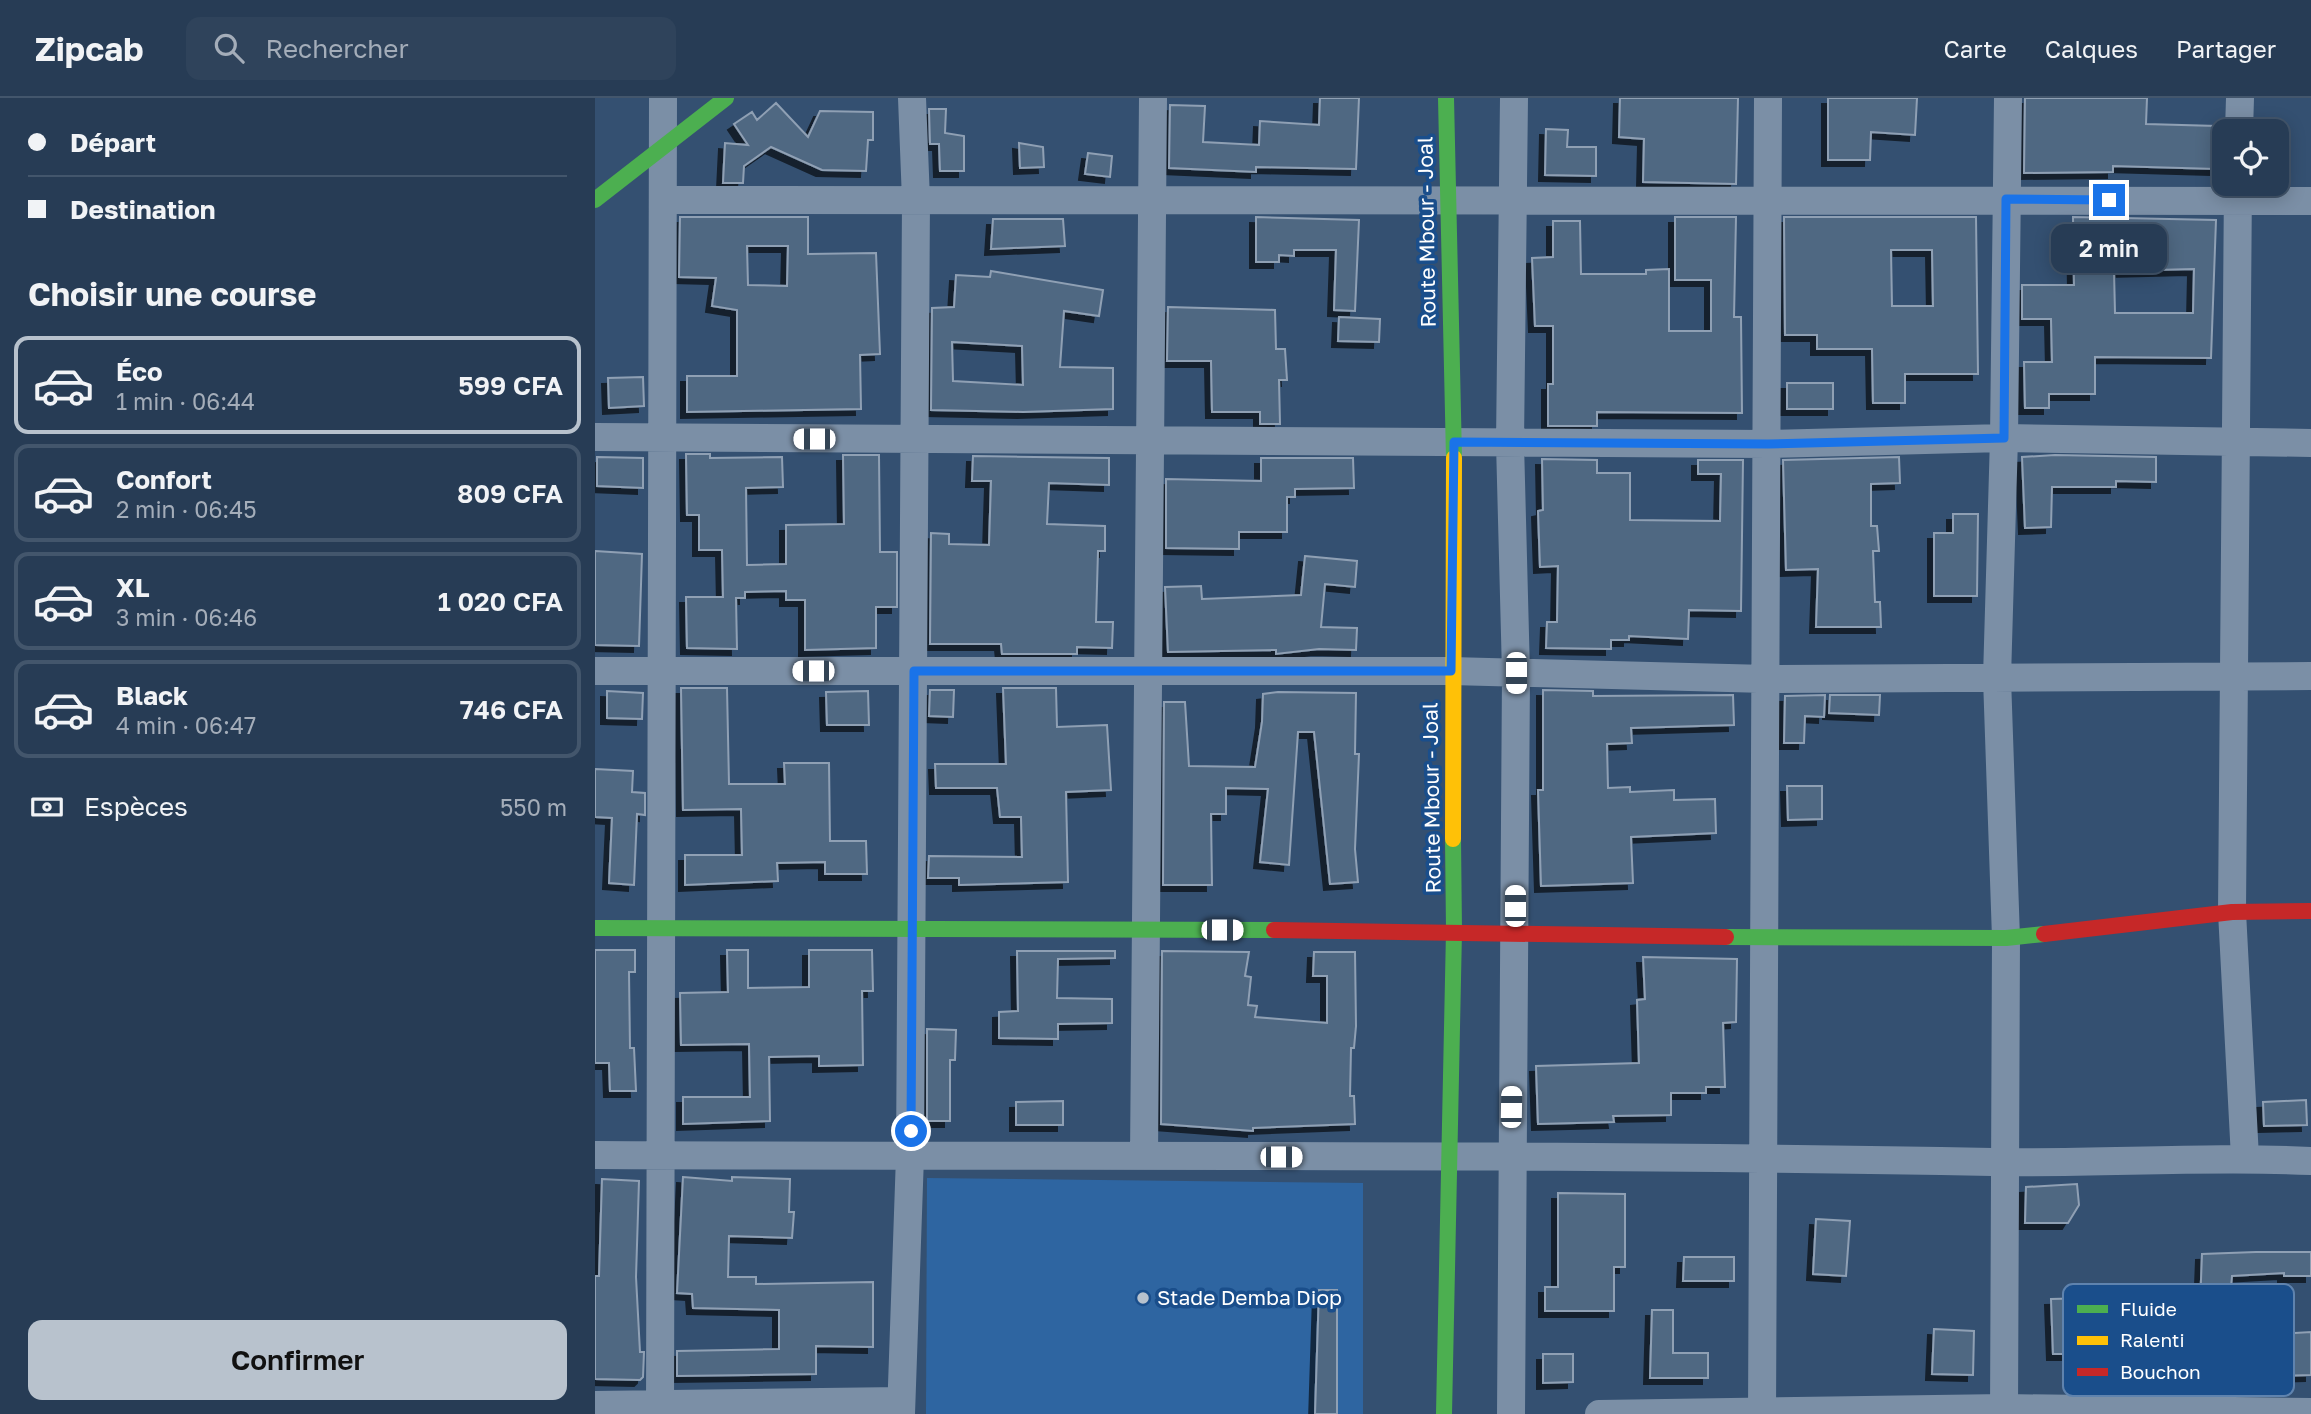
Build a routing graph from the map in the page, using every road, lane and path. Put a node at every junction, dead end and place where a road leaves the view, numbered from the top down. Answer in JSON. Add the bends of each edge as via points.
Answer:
{"nodes":[{"id":1,"x":663,"y":98,"type":"edge"},
{"id":2,"x":726,"y":98,"type":"edge"},
{"id":3,"x":912,"y":98,"type":"edge"},
{"id":4,"x":1153,"y":98,"type":"edge"},
{"id":5,"x":1446,"y":98,"type":"edge"},
{"id":6,"x":1514,"y":98,"type":"edge"},
{"id":7,"x":1768,"y":98,"type":"edge"},
{"id":8,"x":2008,"y":98,"type":"edge"},
{"id":9,"x":2240,"y":98,"type":"edge"},
{"id":10,"x":2239,"y":119,"type":"edge"},
{"id":11,"x":663,"y":146,"type":"junction"},
{"id":12,"x":2212,"y":193,"type":"edge"},
{"id":13,"x":2237,"y":196,"type":"edge"},
{"id":14,"x":2270,"y":196,"type":"edge"},
{"id":15,"x":2006,"y":199,"type":"junction"},
{"id":16,"x":595,"y":200,"type":"edge"},
{"id":17,"x":663,"y":200,"type":"junction"},
{"id":18,"x":916,"y":200,"type":"junction"},
{"id":19,"x":1152,"y":200,"type":"junction"},
{"id":20,"x":1446,"y":201,"type":"junction"},
{"id":21,"x":1513,"y":201,"type":"junction"},
{"id":22,"x":2311,"y":201,"type":"edge"},
{"id":23,"x":1769,"y":202,"type":"junction"},
{"id":24,"x":595,"y":438,"type":"edge"},
{"id":25,"x":662,"y":438,"type":"junction"},
{"id":26,"x":2004,"y":438,"type":"junction"},
{"id":27,"x":915,"y":439,"type":"junction"},
{"id":28,"x":1148,"y":440,"type":"junction"},
{"id":29,"x":1454,"y":442,"type":"junction"},
{"id":30,"x":2236,"y":442,"type":"junction"},
{"id":31,"x":1510,"y":443,"type":"junction"},
{"id":32,"x":2311,"y":443,"type":"edge"},
{"id":33,"x":1768,"y":444,"type":"junction"},
{"id":34,"x":595,"y":671,"type":"edge"},
{"id":35,"x":661,"y":671,"type":"junction"},
{"id":36,"x":914,"y":671,"type":"junction"},
{"id":37,"x":1146,"y":671,"type":"junction"},
{"id":38,"x":1451,"y":671,"type":"junction"},
{"id":39,"x":1516,"y":673,"type":"junction"},
{"id":40,"x":2236,"y":676,"type":"junction"},
{"id":41,"x":2311,"y":676,"type":"edge"},
{"id":42,"x":1997,"y":678,"type":"junction"},
{"id":43,"x":1767,"y":679,"type":"junction"},
{"id":44,"x":2311,"y":911,"type":"edge"},
{"id":45,"x":2232,"y":912,"type":"junction"},
{"id":46,"x":595,"y":928,"type":"edge"},
{"id":47,"x":660,"y":928,"type":"junction"},
{"id":48,"x":913,"y":929,"type":"junction"},
{"id":49,"x":1144,"y":929,"type":"junction"},
{"id":50,"x":1454,"y":931,"type":"junction"},
{"id":51,"x":1514,"y":932,"type":"junction"},
{"id":52,"x":1765,"y":938,"type":"junction"},
{"id":53,"x":2006,"y":938,"type":"junction"},
{"id":54,"x":595,"y":1156,"type":"edge"},
{"id":55,"x":659,"y":1156,"type":"junction"},
{"id":56,"x":910,"y":1156,"type":"junction"},
{"id":57,"x":1144,"y":1156,"type":"junction"},
{"id":58,"x":1447,"y":1157,"type":"junction"},
{"id":59,"x":1510,"y":1157,"type":"junction"},
{"id":60,"x":1765,"y":1157,"type":"junction"},
{"id":61,"x":2245,"y":1158,"type":"junction"},
{"id":62,"x":2311,"y":1161,"type":"edge"},
{"id":63,"x":2006,"y":1162,"type":"junction"},
{"id":64,"x":595,"y":1405,"type":"edge"},
{"id":65,"x":901,"y":1408,"type":"edge"},
{"id":66,"x":660,"y":1409,"type":"edge"},
{"id":67,"x":2004,"y":1411,"type":"edge"},
{"id":68,"x":1762,"y":1412,"type":"edge"},
{"id":69,"x":2311,"y":1412,"type":"edge"},
{"id":70,"x":1444,"y":1414,"type":"edge"},
{"id":71,"x":1511,"y":1414,"type":"edge"},
{"id":72,"x":1599,"y":1414,"type":"edge"}],
"edges":[{"from":1,"to":11,"type":"street"},
{"from":2,"to":11,"type":"street"},
{"from":3,"to":18,"type":"street"},
{"from":4,"to":19,"type":"street"},
{"from":5,"to":20,"type":"street","name":"Route Mbour - Joal"},
{"from":6,"to":21,"type":"street"},
{"from":7,"to":23,"type":"street"},
{"from":8,"to":15,"type":"street"},
{"from":9,"to":10,"type":"street"},
{"from":11,"to":16,"type":"street"},
{"from":11,"to":17,"type":"street"},
{"from":12,"to":15,"type":"street"},
{"from":13,"to":30,"type":"street"},
{"from":14,"to":22,"type":"street"},
{"from":15,"to":23,"type":"street"},
{"from":15,"to":26,"type":"street"},
{"from":17,"to":18,"type":"street"},
{"from":17,"to":25,"type":"street"},
{"from":18,"to":19,"type":"street"},
{"from":18,"to":27,"type":"street"},
{"from":19,"to":20,"type":"street"},
{"from":19,"to":28,"type":"street"},
{"from":20,"to":21,"type":"street"},
{"from":20,"to":29,"type":"street","name":"Route Mbour - Joal"},
{"from":21,"to":23,"type":"street"},
{"from":21,"to":31,"type":"street"},
{"from":23,"to":33,"type":"street"},
{"from":24,"to":25,"type":"street"},
{"from":25,"to":27,"type":"street"},
{"from":25,"to":35,"type":"street"},
{"from":26,"to":30,"type":"street"},
{"from":26,"to":33,"type":"street"},
{"from":26,"to":42,"type":"street"},
{"from":27,"to":28,"type":"street"},
{"from":27,"to":36,"type":"street"},
{"from":28,"to":29,"type":"street"},
{"from":28,"to":37,"type":"street"},
{"from":29,"to":31,"type":"street"},
{"from":29,"to":38,"type":"street","name":"Route Mbour - Joal"},
{"from":30,"to":32,"type":"street"},
{"from":30,"to":40,"type":"street"},
{"from":31,"to":33,"type":"street"},
{"from":31,"to":39,"type":"street"},
{"from":33,"to":43,"type":"street"},
{"from":34,"to":35,"type":"street"},
{"from":35,"to":36,"type":"street"},
{"from":35,"to":47,"type":"street"},
{"from":36,"to":37,"type":"street"},
{"from":36,"to":48,"type":"street"},
{"from":37,"to":38,"type":"street"},
{"from":37,"to":49,"type":"street"},
{"from":38,"to":39,"type":"street"},
{"from":38,"to":50,"type":"street","name":"Route Mbour - Joal"},
{"from":39,"to":43,"type":"street"},
{"from":39,"to":51,"type":"street"},
{"from":40,"to":41,"type":"street"},
{"from":40,"to":42,"type":"street"},
{"from":40,"to":45,"type":"street"},
{"from":42,"to":43,"type":"street"},
{"from":42,"to":53,"type":"street"},
{"from":43,"to":52,"type":"street"},
{"from":44,"to":45,"type":"street"},
{"from":45,"to":53,"type":"street"},
{"from":45,"to":61,"type":"street"},
{"from":46,"to":47,"type":"street"},
{"from":47,"to":48,"type":"street"},
{"from":47,"to":55,"type":"street"},
{"from":48,"to":49,"type":"street"},
{"from":48,"to":56,"type":"street"},
{"from":49,"to":50,"type":"street"},
{"from":49,"to":57,"type":"street"},
{"from":50,"to":51,"type":"street"},
{"from":50,"to":58,"type":"street","name":"Route Mbour - Joal"},
{"from":51,"to":52,"type":"street"},
{"from":51,"to":59,"type":"street"},
{"from":52,"to":53,"type":"street"},
{"from":52,"to":60,"type":"street"},
{"from":53,"to":63,"type":"street"},
{"from":54,"to":55,"type":"street"},
{"from":55,"to":56,"type":"street"},
{"from":55,"to":66,"type":"street"},
{"from":56,"to":57,"type":"street"},
{"from":56,"to":65,"type":"street"},
{"from":57,"to":58,"type":"street"},
{"from":58,"to":59,"type":"street"},
{"from":58,"to":70,"type":"street","name":"Route Mbour - Joal"},
{"from":59,"to":60,"type":"street"},
{"from":59,"to":71,"type":"street"},
{"from":60,"to":63,"type":"street"},
{"from":60,"to":68,"type":"street"},
{"from":61,"to":62,"type":"street"},
{"from":61,"to":63,"type":"street"},
{"from":63,"to":67,"type":"street"},
{"from":64,"to":66,"type":"street"},
{"from":65,"to":66,"type":"street"},
{"from":67,"to":68,"type":"street"},
{"from":67,"to":69,"type":"street"},
{"from":68,"to":72,"type":"street"}]}
